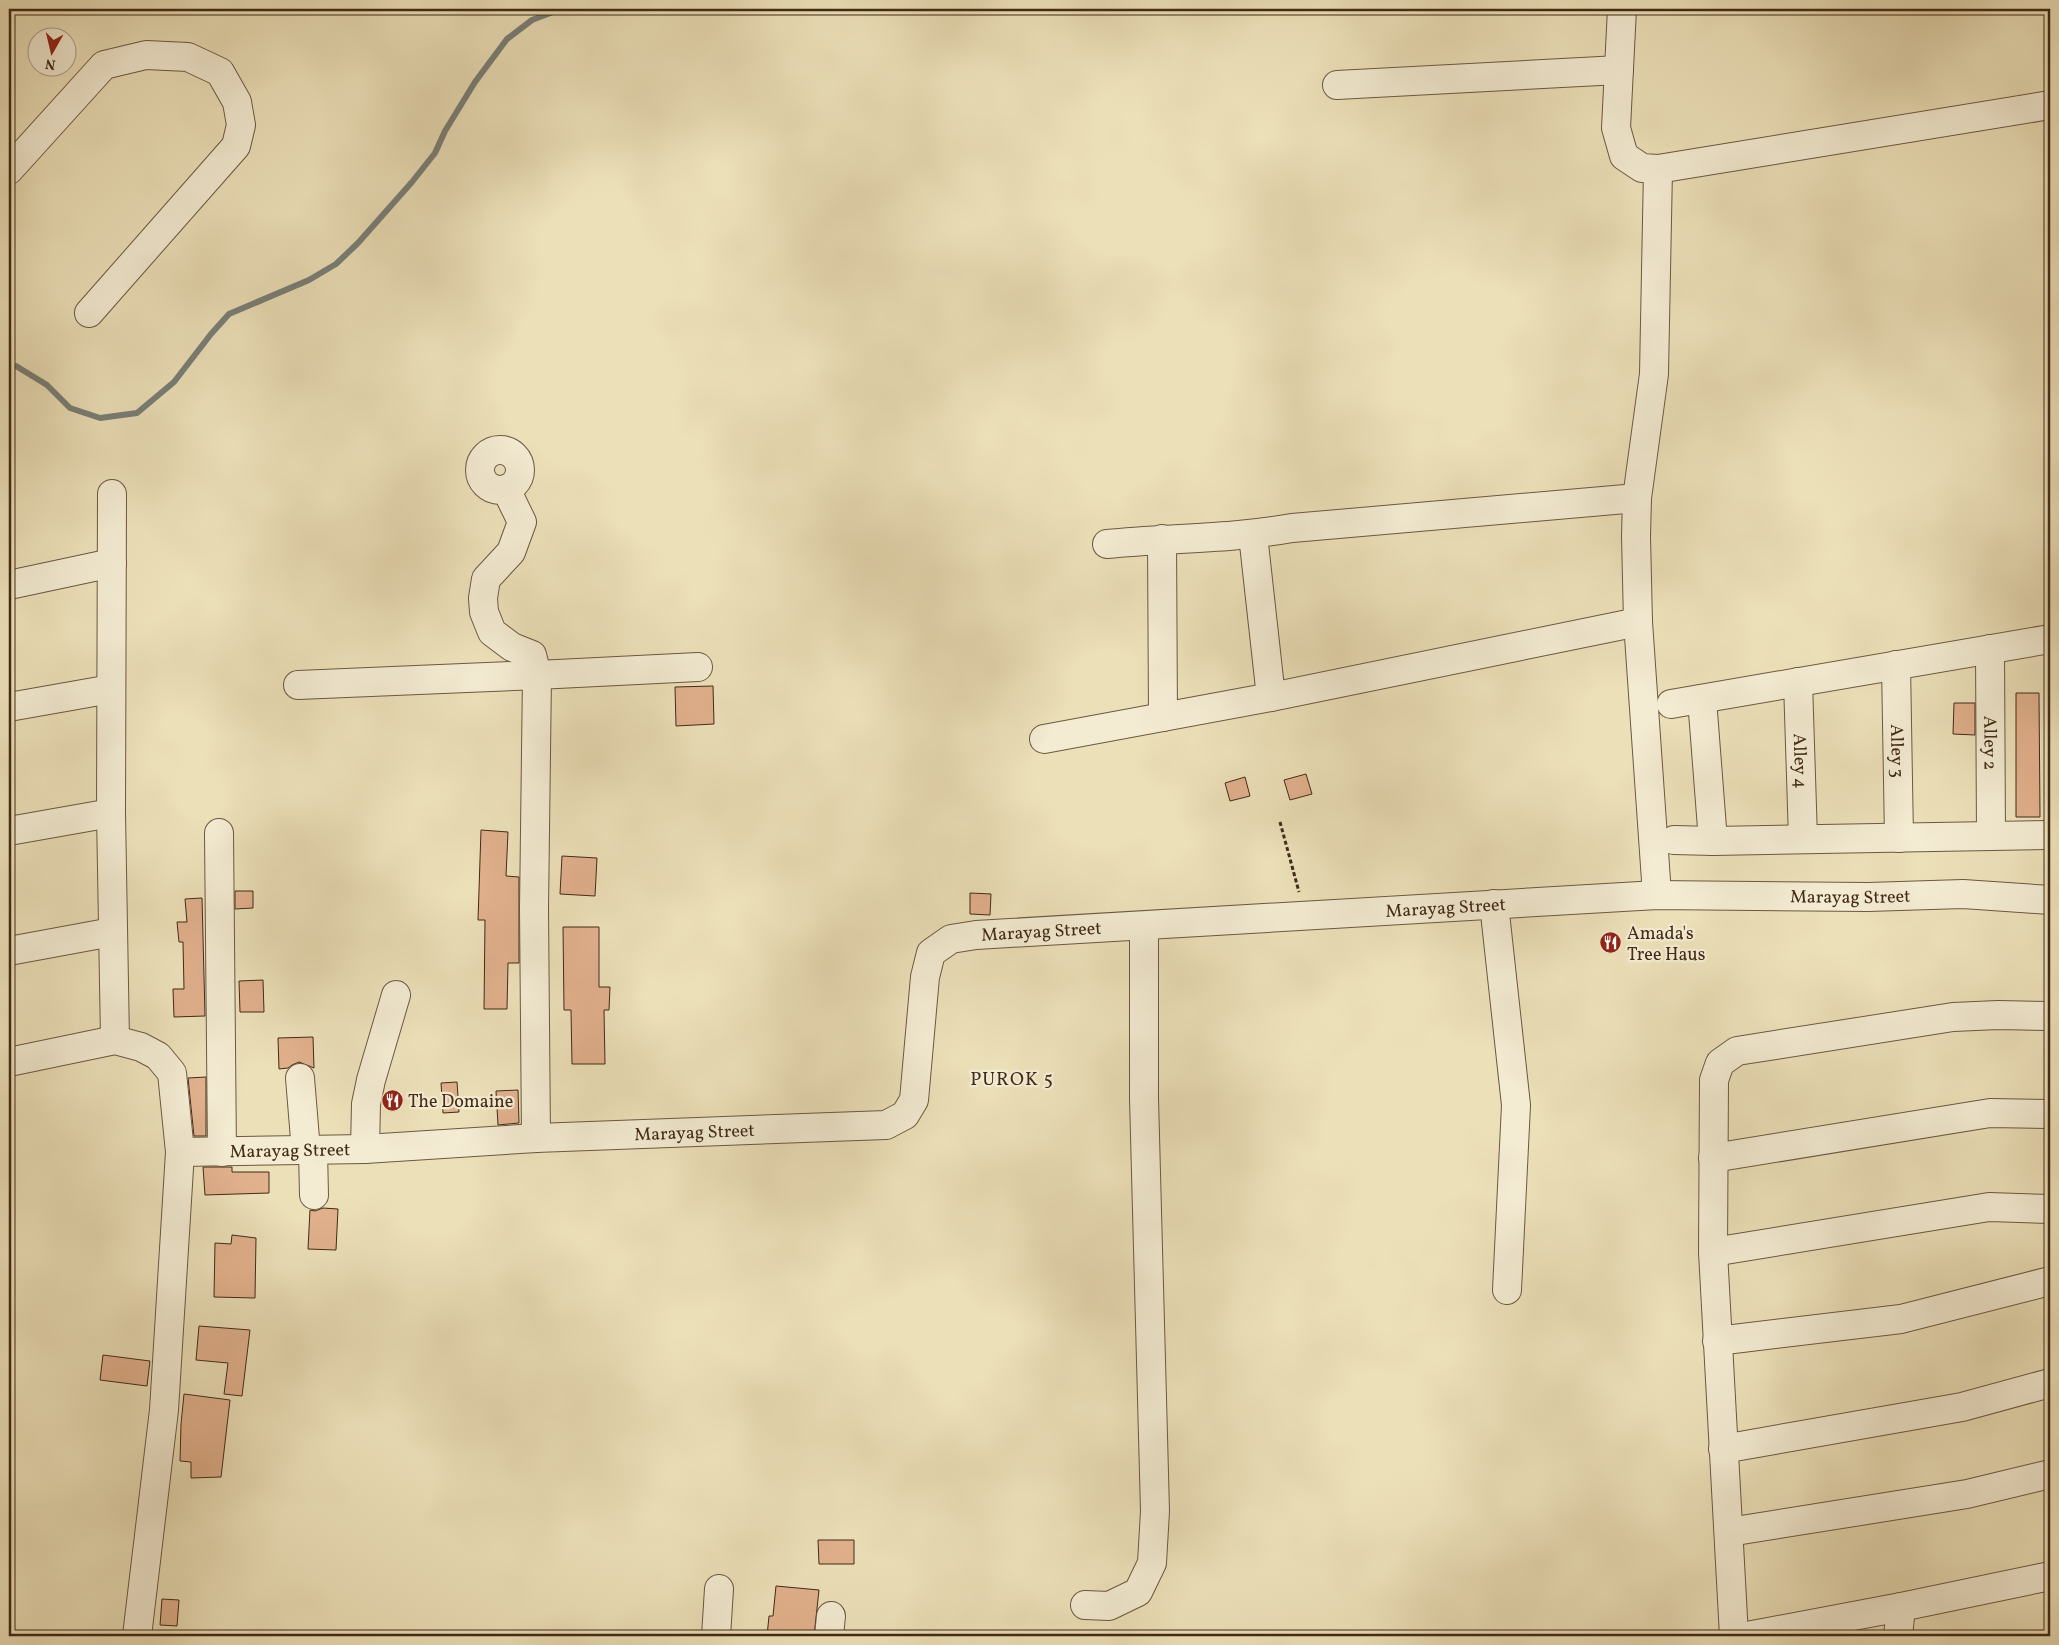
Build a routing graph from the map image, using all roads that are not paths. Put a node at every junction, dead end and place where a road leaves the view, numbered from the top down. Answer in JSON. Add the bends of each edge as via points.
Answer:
{"nodes":[{"id":1,"x":1622,"y":9,"type":"edge"},
{"id":2,"x":1619,"y":70,"type":"junction"},
{"id":3,"x":1337,"y":85,"type":"dead end"},
{"id":4,"x":2050,"y":106,"type":"edge"},
{"id":5,"x":1658,"y":169,"type":"junction"},
{"id":6,"x":9,"y":170,"type":"edge"},
{"id":7,"x":89,"y":313,"type":"dead end"},
{"id":8,"x":506,"y":489,"type":"dead end"},
{"id":9,"x":112,"y":494,"type":"dead end"},
{"id":10,"x":1637,"y":498,"type":"junction"},
{"id":11,"x":1253,"y":535,"type":"junction"},
{"id":12,"x":1162,"y":539,"type":"junction"},
{"id":13,"x":1107,"y":544,"type":"dead end"},
{"id":14,"x":112,"y":563,"type":"junction"},
{"id":15,"x":9,"y":585,"type":"edge"},
{"id":16,"x":1638,"y":622,"type":"junction"},
{"id":17,"x":2050,"y":639,"type":"edge"},
{"id":18,"x":1990,"y":649,"type":"junction"},
{"id":19,"x":1896,"y":666,"type":"junction"},
{"id":20,"x":698,"y":667,"type":"dead end"},
{"id":21,"x":537,"y":675,"type":"junction"},
{"id":22,"x":1798,"y":682,"type":"junction"},
{"id":23,"x":298,"y":685,"type":"dead end"},
{"id":24,"x":111,"y":688,"type":"junction"},
{"id":25,"x":1271,"y":697,"type":"junction"},
{"id":26,"x":1702,"y":699,"type":"junction"},
{"id":27,"x":1671,"y":704,"type":"dead end"},
{"id":28,"x":9,"y":707,"type":"edge"},
{"id":29,"x":1163,"y":716,"type":"junction"},
{"id":30,"x":1044,"y":739,"type":"dead end"},
{"id":31,"x":111,"y":813,"type":"junction"},
{"id":32,"x":9,"y":832,"type":"edge"},
{"id":33,"x":218,"y":833,"type":"dead end"},
{"id":34,"x":2050,"y":835,"type":"edge"},
{"id":35,"x":1992,"y":836,"type":"junction"},
{"id":36,"x":1899,"y":838,"type":"junction"},
{"id":37,"x":1674,"y":840,"type":"dead end"},
{"id":38,"x":1802,"y":840,"type":"junction"},
{"id":39,"x":1713,"y":841,"type":"junction"},
{"id":40,"x":1656,"y":895,"type":"junction"},
{"id":41,"x":2050,"y":900,"type":"edge"},
{"id":42,"x":1494,"y":904,"type":"junction"},
{"id":43,"x":1144,"y":926,"type":"junction"},
{"id":44,"x":112,"y":932,"type":"junction"},
{"id":45,"x":9,"y":951,"type":"edge"},
{"id":46,"x":396,"y":995,"type":"dead end"},
{"id":47,"x":2050,"y":1016,"type":"edge"},
{"id":48,"x":115,"y":1040,"type":"junction"},
{"id":49,"x":9,"y":1062,"type":"edge"},
{"id":50,"x":300,"y":1078,"type":"dead end"},
{"id":51,"x":2050,"y":1114,"type":"edge"},
{"id":52,"x":536,"y":1138,"type":"junction"},
{"id":53,"x":365,"y":1149,"type":"junction"},
{"id":54,"x":310,"y":1151,"type":"junction"},
{"id":55,"x":180,"y":1152,"type":"junction"},
{"id":56,"x":222,"y":1152,"type":"junction"},
{"id":57,"x":1713,"y":1158,"type":"junction"},
{"id":58,"x":314,"y":1196,"type":"dead end"},
{"id":59,"x":2050,"y":1209,"type":"edge"},
{"id":60,"x":1713,"y":1252,"type":"junction"},
{"id":61,"x":2050,"y":1281,"type":"edge"},
{"id":62,"x":1507,"y":1290,"type":"dead end"},
{"id":63,"x":1717,"y":1341,"type":"junction"},
{"id":64,"x":2050,"y":1383,"type":"edge"},
{"id":65,"x":1723,"y":1449,"type":"junction"},
{"id":66,"x":2050,"y":1474,"type":"edge"},
{"id":67,"x":1729,"y":1532,"type":"junction"},
{"id":68,"x":2050,"y":1576,"type":"edge"},
{"id":69,"x":718,"y":1590,"type":"dead end"},
{"id":70,"x":1085,"y":1605,"type":"dead end"},
{"id":71,"x":1901,"y":1608,"type":"junction"},
{"id":72,"x":1804,"y":1631,"type":"edge"},
{"id":73,"x":137,"y":1636,"type":"edge"},
{"id":74,"x":716,"y":1636,"type":"edge"},
{"id":75,"x":1734,"y":1636,"type":"edge"},
{"id":76,"x":1747,"y":1636,"type":"edge"},
{"id":77,"x":1898,"y":1636,"type":"edge"}],
"edges":[{"from":1,"to":2,"type":"street"},
{"from":2,"to":3,"type":"street"},
{"from":2,"to":5,"type":"street","via":[[1616,128],[1624,156],[1642,168]]},
{"from":4,"to":5,"type":"street"},
{"from":5,"to":10,"type":"street","via":[[1654,374]]},
{"from":6,"to":7,"type":"street","via":[[104,65],[146,55],[188,57],[220,72],[240,117],[236,146]]},
{"from":8,"to":21,"type":"street","via":[[522,522],[511,552],[486,579],[484,612],[492,632],[512,647],[532,655]]},
{"from":9,"to":14,"type":"street"},
{"from":10,"to":11,"type":"street","via":[[1292,528]]},
{"from":10,"to":16,"type":"street"},
{"from":11,"to":12,"type":"street"},
{"from":11,"to":25,"type":"street"},
{"from":12,"to":13,"type":"street"},
{"from":12,"to":29,"type":"street"},
{"from":14,"to":15,"type":"street"},
{"from":14,"to":24,"type":"street"},
{"from":16,"to":25,"type":"street"},
{"from":16,"to":40,"type":"street"},
{"from":17,"to":18,"type":"street"},
{"from":18,"to":19,"type":"street"},
{"from":18,"to":35,"type":"street","name":"Alley 2"},
{"from":19,"to":22,"type":"street"},
{"from":19,"to":36,"type":"street","name":"Alley 3"},
{"from":20,"to":21,"type":"street"},
{"from":21,"to":23,"type":"street"},
{"from":21,"to":52,"type":"street"},
{"from":22,"to":26,"type":"street"},
{"from":22,"to":38,"type":"street","name":"Alley 4"},
{"from":24,"to":28,"type":"street"},
{"from":24,"to":31,"type":"street"},
{"from":25,"to":29,"type":"street"},
{"from":26,"to":27,"type":"street"},
{"from":26,"to":39,"type":"street"},
{"from":29,"to":30,"type":"street"},
{"from":31,"to":32,"type":"street"},
{"from":31,"to":44,"type":"street"},
{"from":33,"to":56,"type":"street"},
{"from":34,"to":35,"type":"street"},
{"from":35,"to":36,"type":"street"},
{"from":36,"to":38,"type":"street"},
{"from":37,"to":39,"type":"street"},
{"from":38,"to":39,"type":"street"},
{"from":40,"to":41,"type":"street","name":"Marayag Street","via":[[1868,897],[1963,894]]},
{"from":40,"to":42,"type":"street","name":"Marayag Street"},
{"from":42,"to":43,"type":"street","name":"Marayag Street"},
{"from":42,"to":62,"type":"street","via":[[1516,1105]]},
{"from":43,"to":52,"type":"street","name":"Marayag Street","via":[[976,935],[951,939],[931,953],[925,977],[914,1100],[905,1115],[886,1125]]},
{"from":43,"to":70,"type":"street","via":[[1144,1098],[1155,1511],[1152,1563],[1138,1592],[1109,1606]]},
{"from":44,"to":45,"type":"street"},
{"from":44,"to":48,"type":"street"},
{"from":46,"to":53,"type":"street","via":[[366,1104]]},
{"from":47,"to":57,"type":"street","via":[[1998,1014],[1953,1017],[1738,1051],[1720,1063],[1714,1080]]},
{"from":48,"to":49,"type":"street"},
{"from":48,"to":55,"type":"street","via":[[141,1047],[158,1056],[172,1073]]},
{"from":50,"to":54,"type":"street"},
{"from":51,"to":57,"type":"street","via":[[1990,1113]]},
{"from":52,"to":53,"type":"street","name":"Marayag Street"},
{"from":53,"to":54,"type":"street","name":"Marayag Street"},
{"from":54,"to":56,"type":"street","name":"Marayag Street"},
{"from":54,"to":58,"type":"street"},
{"from":55,"to":56,"type":"street","name":"Marayag Street"},
{"from":55,"to":73,"type":"street","via":[[164,1410]]},
{"from":57,"to":60,"type":"street"},
{"from":59,"to":60,"type":"street","via":[[1990,1207]]},
{"from":60,"to":63,"type":"street"},
{"from":61,"to":63,"type":"street","via":[[1901,1319]]},
{"from":63,"to":65,"type":"street"},
{"from":64,"to":65,"type":"street","via":[[1962,1407]]},
{"from":65,"to":67,"type":"street"},
{"from":66,"to":67,"type":"street","via":[[1967,1494]]},
{"from":67,"to":75,"type":"street"},
{"from":68,"to":71,"type":"street"},
{"from":69,"to":74,"type":"street"},
{"from":71,"to":72,"type":"street"},
{"from":71,"to":77,"type":"street"},
{"from":72,"to":76,"type":"street"}]}
